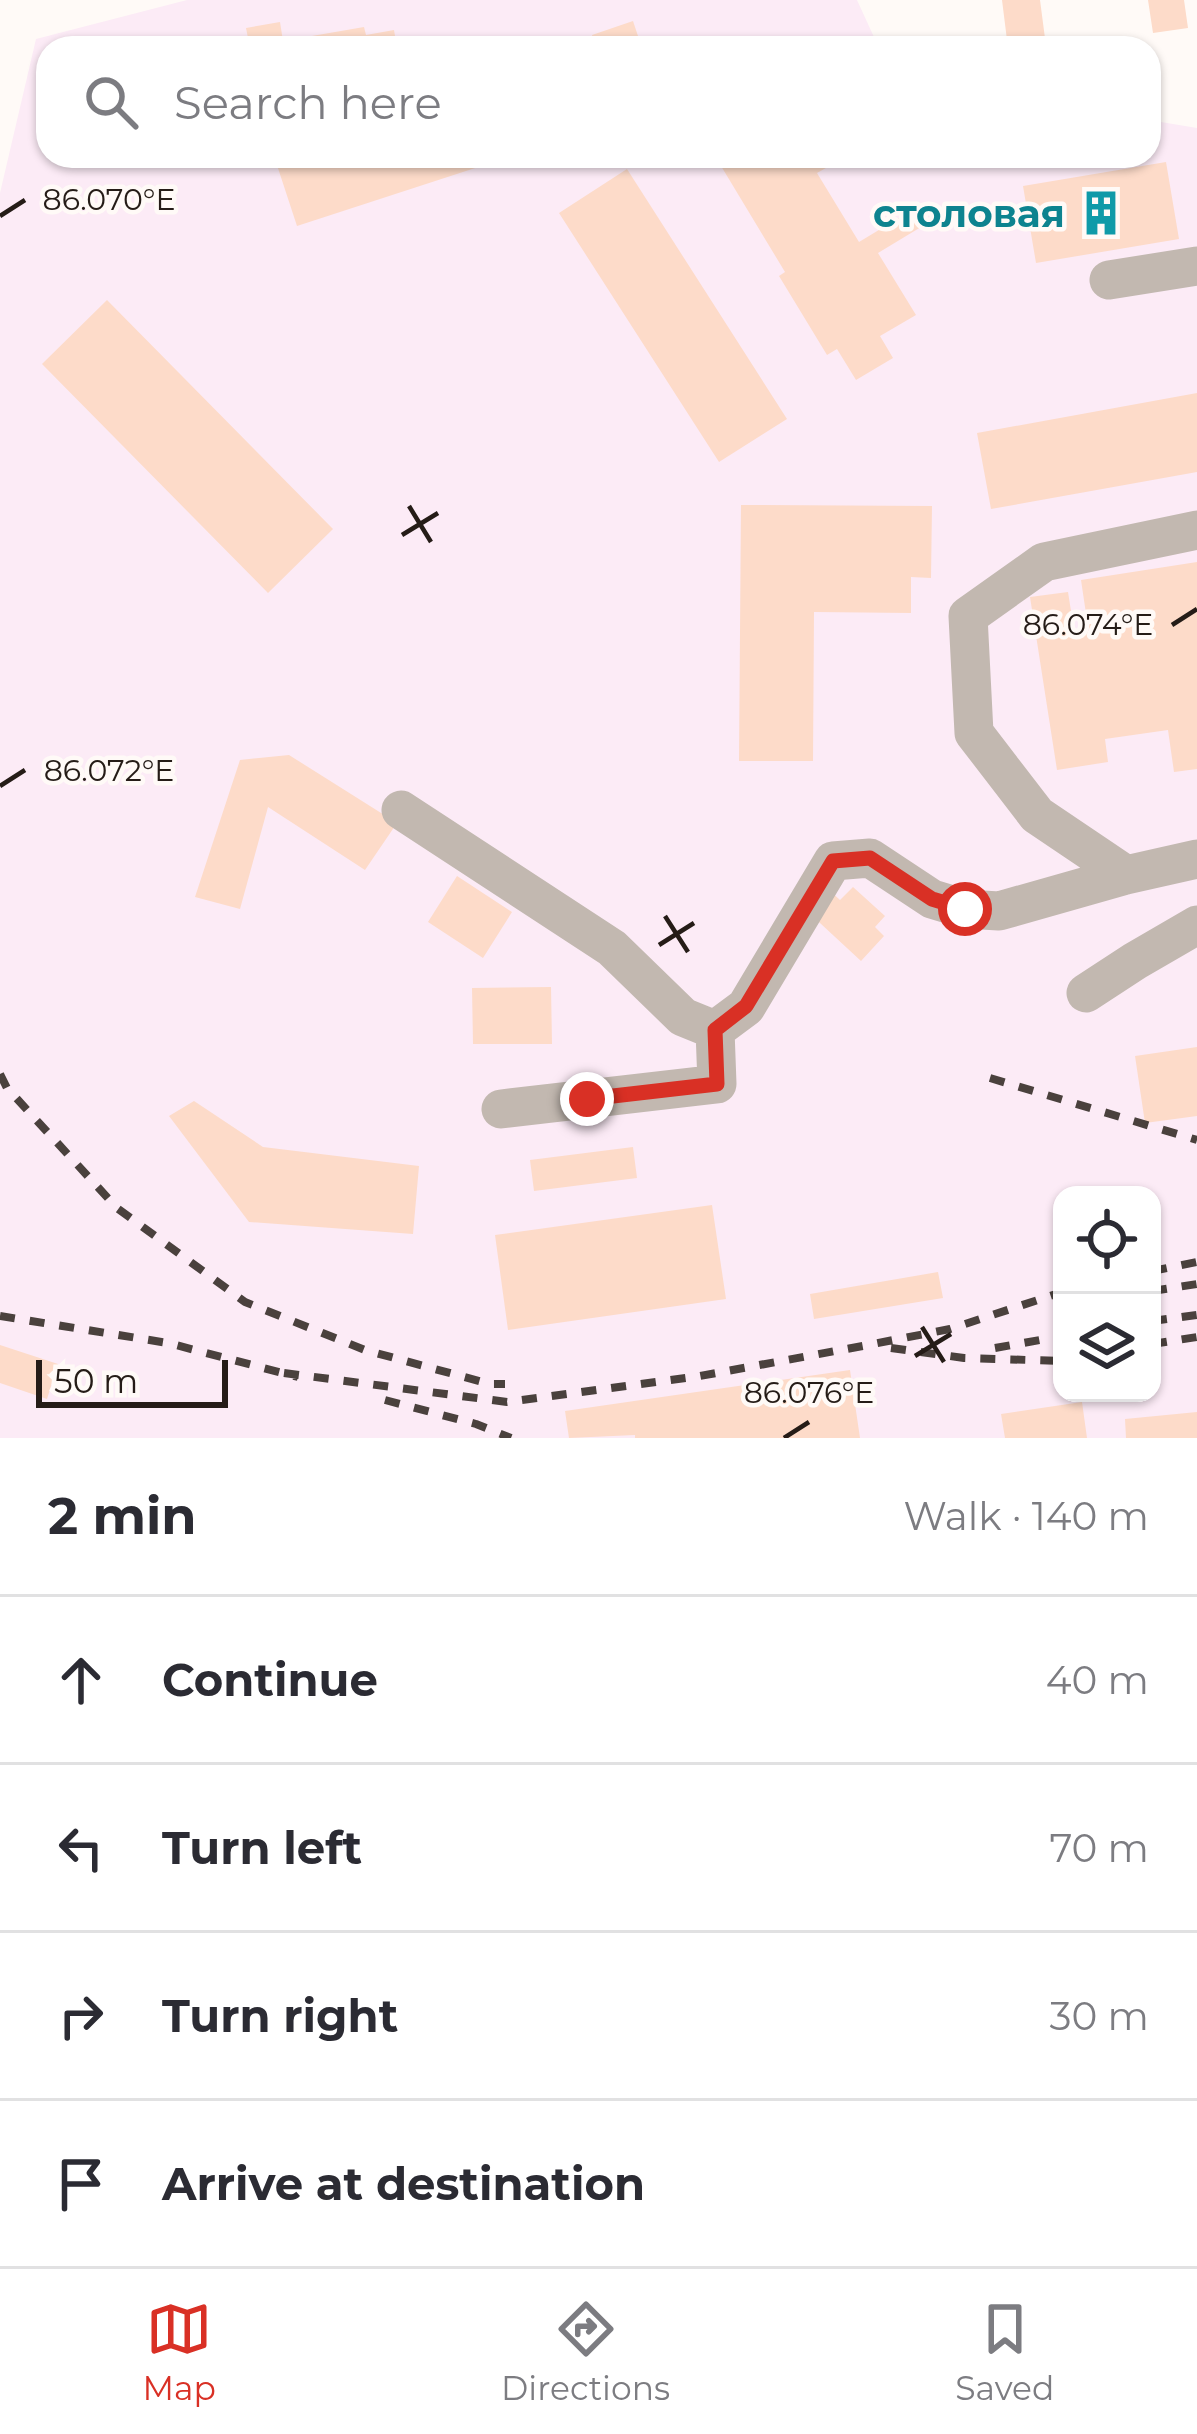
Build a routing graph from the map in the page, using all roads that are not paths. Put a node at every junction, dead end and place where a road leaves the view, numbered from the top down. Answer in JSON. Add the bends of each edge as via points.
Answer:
{"nodes":[{"id":1,"x":1197,"y":266,"type":"edge"},
{"id":2,"x":1109,"y":280,"type":"dead end"},
{"id":3,"x":1197,"y":530,"type":"edge"},
{"id":4,"x":400,"y":810,"type":"dead end"},
{"id":5,"x":1197,"y":860,"type":"edge"},
{"id":6,"x":1126,"y":875,"type":"junction"},
{"id":7,"x":1197,"y":925,"type":"edge"},
{"id":8,"x":1086,"y":993,"type":"dead end"},
{"id":9,"x":715,"y":1030,"type":"junction"},
{"id":10,"x":501,"y":1109,"type":"dead end"}],
"edges":[{"from":1,"to":2,"type":"lane"},
{"from":3,"to":6,"type":"lane","via":[[1044,562],[968,616],[974,733],[1037,815]]},
{"from":4,"to":9,"type":"lane","via":[[612,948],[683,1017]]},
{"from":5,"to":6,"type":"lane"},
{"from":6,"to":9,"type":"lane","via":[[999,911],[932,899],[870,858],[833,861],[746,1006]]},
{"from":7,"to":8,"type":"lane"},
{"from":9,"to":10,"type":"lane","via":[[717,1084]]}]}
